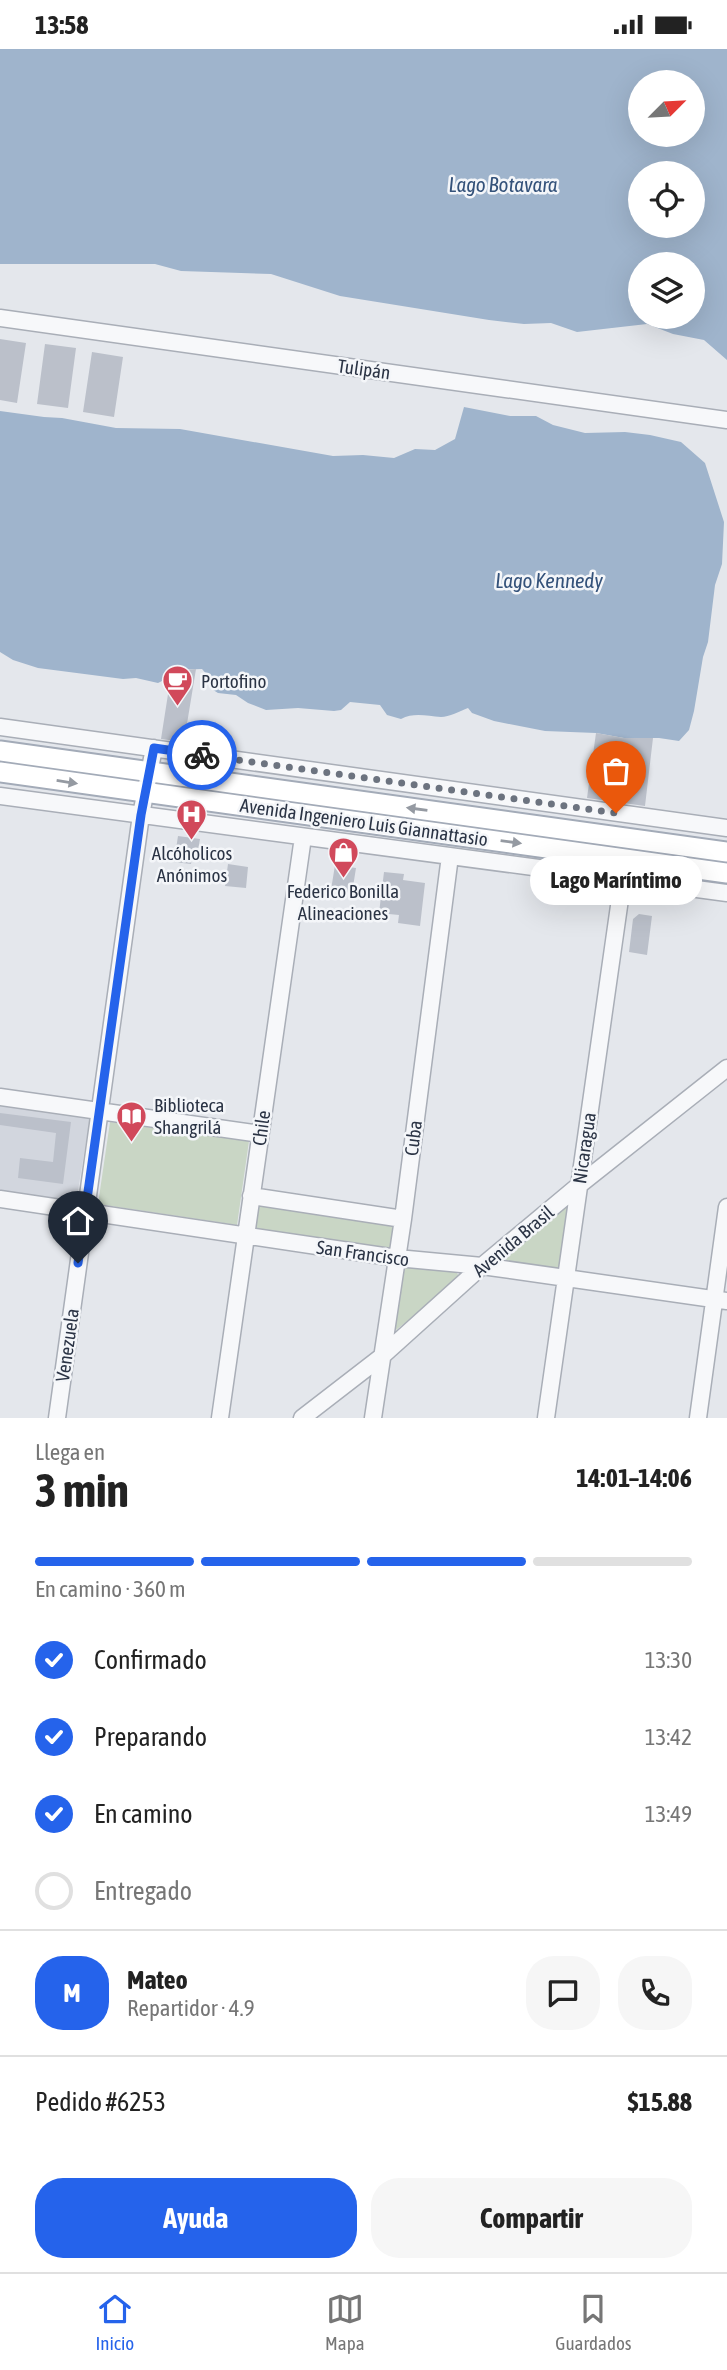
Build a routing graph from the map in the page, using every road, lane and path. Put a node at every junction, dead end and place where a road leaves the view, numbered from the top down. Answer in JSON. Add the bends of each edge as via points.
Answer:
{"nodes":[{"id":1,"x":0,"y":318,"type":"edge"},
{"id":2,"x":727,"y":421,"type":"edge"},
{"id":3,"x":0,"y":727,"type":"edge"},
{"id":4,"x":154,"y":748,"type":"junction"},
{"id":5,"x":0,"y":751,"type":"edge"},
{"id":6,"x":0,"y":772,"type":"edge"},
{"id":7,"x":149,"y":772,"type":"junction"},
{"id":8,"x":146,"y":794,"type":"junction"},
{"id":9,"x":0,"y":796,"type":"edge"},
{"id":10,"x":141,"y":815,"type":"junction"},
{"id":11,"x":727,"y":828,"type":"edge"},
{"id":12,"x":303,"y":837,"type":"junction"},
{"id":13,"x":727,"y":852,"type":"edge"},
{"id":14,"x":450,"y":856,"type":"junction"},
{"id":15,"x":727,"y":873,"type":"edge"},
{"id":16,"x":623,"y":878,"type":"junction"},
{"id":17,"x":727,"y":893,"type":"edge"},
{"id":18,"x":727,"y":1068,"type":"edge"},
{"id":19,"x":0,"y":1097,"type":"edge"},
{"id":20,"x":101,"y":1112,"type":"junction"},
{"id":21,"x":260,"y":1134,"type":"junction"},
{"id":22,"x":578,"y":1186,"type":"junction"},
{"id":23,"x":251,"y":1196,"type":"junction"},
{"id":24,"x":0,"y":1199,"type":"edge"},
{"id":25,"x":727,"y":1207,"type":"edge"},
{"id":26,"x":85,"y":1212,"type":"junction"},
{"id":27,"x":403,"y":1219,"type":"junction"},
{"id":28,"x":244,"y":1237,"type":"junction"},
{"id":29,"x":397,"y":1258,"type":"junction"},
{"id":30,"x":482,"y":1266,"type":"junction"},
{"id":31,"x":565,"y":1280,"type":"junction"},
{"id":32,"x":721,"y":1300,"type":"edge"},
{"id":33,"x":381,"y":1357,"type":"junction"},
{"id":34,"x":57,"y":1418,"type":"edge"},
{"id":35,"x":220,"y":1418,"type":"edge"},
{"id":36,"x":302,"y":1418,"type":"edge"},
{"id":37,"x":373,"y":1418,"type":"edge"},
{"id":38,"x":546,"y":1418,"type":"edge"},
{"id":39,"x":698,"y":1418,"type":"edge"}],
"edges":[{"from":1,"to":2,"type":"street","name":"Tulipán"},
{"from":3,"to":4,"type":"street"},
{"from":4,"to":7,"type":"street","name":"Venezuela"},
{"from":4,"to":11,"type":"street"},
{"from":5,"to":7,"type":"main road","name":"Avenida Ingeniero Luis Giannattasio"},
{"from":6,"to":8,"type":"main road","name":"Avenida Ingeniero Luis Giannattasio","one_way":true},
{"from":7,"to":8,"type":"street","name":"Venezuela"},
{"from":13,"to":7,"type":"main road","name":"Avenida Ingeniero Luis Giannattasio","one_way":true},
{"from":8,"to":10,"type":"street","name":"Venezuela"},
{"from":8,"to":15,"type":"main road","name":"Avenida Ingeniero Luis Giannattasio","one_way":true},
{"from":9,"to":10,"type":"street","name":"Avenida Ingeniero Luis Giannattasio"},
{"from":10,"to":12,"type":"street","name":"Avenida Ingeniero Luis Giannattasio"},
{"from":10,"to":20,"type":"street","name":"Venezuela"},
{"from":12,"to":14,"type":"street","name":"Avenida Ingeniero Luis Giannattasio"},
{"from":12,"to":21,"type":"street","name":"Chile"},
{"from":14,"to":16,"type":"street","name":"Avenida Ingeniero Luis Giannattasio"},
{"from":14,"to":27,"type":"street","name":"Cuba"},
{"from":16,"to":17,"type":"street","name":"Avenida Ingeniero Luis Giannattasio"},
{"from":16,"to":22,"type":"street","name":"Nicaragua"},
{"from":18,"to":22,"type":"street","name":"Avenida Brasil"},
{"from":19,"to":20,"type":"street"},
{"from":20,"to":21,"type":"street"},
{"from":20,"to":26,"type":"street","name":"Venezuela"},
{"from":21,"to":23,"type":"street","name":"Chile"},
{"from":22,"to":30,"type":"street","name":"Avenida Brasil"},
{"from":22,"to":31,"type":"street","name":"Nicaragua"},
{"from":23,"to":27,"type":"street","name":"San Francisco"},
{"from":23,"to":28,"type":"street","name":"Chile"},
{"from":24,"to":26,"type":"street","name":"San Francisco"},
{"from":25,"to":32,"type":"street"},
{"from":26,"to":28,"type":"street","name":"San Francisco"},
{"from":26,"to":34,"type":"street","name":"Venezuela"},
{"from":27,"to":29,"type":"street","name":"Cuba"},
{"from":28,"to":29,"type":"street","name":"San Francisco"},
{"from":28,"to":35,"type":"street","name":"Chile"},
{"from":29,"to":30,"type":"street","name":"San Francisco"},
{"from":29,"to":33,"type":"street","name":"Cuba"},
{"from":30,"to":31,"type":"street","name":"San Francisco"},
{"from":30,"to":33,"type":"street","name":"Avenida Brasil"},
{"from":31,"to":32,"type":"street","name":"San Francisco"},
{"from":31,"to":38,"type":"street","name":"Nicaragua"},
{"from":32,"to":39,"type":"street"},
{"from":33,"to":36,"type":"street","name":"Avenida Brasil"},
{"from":33,"to":37,"type":"street","name":"Cuba"}]}
